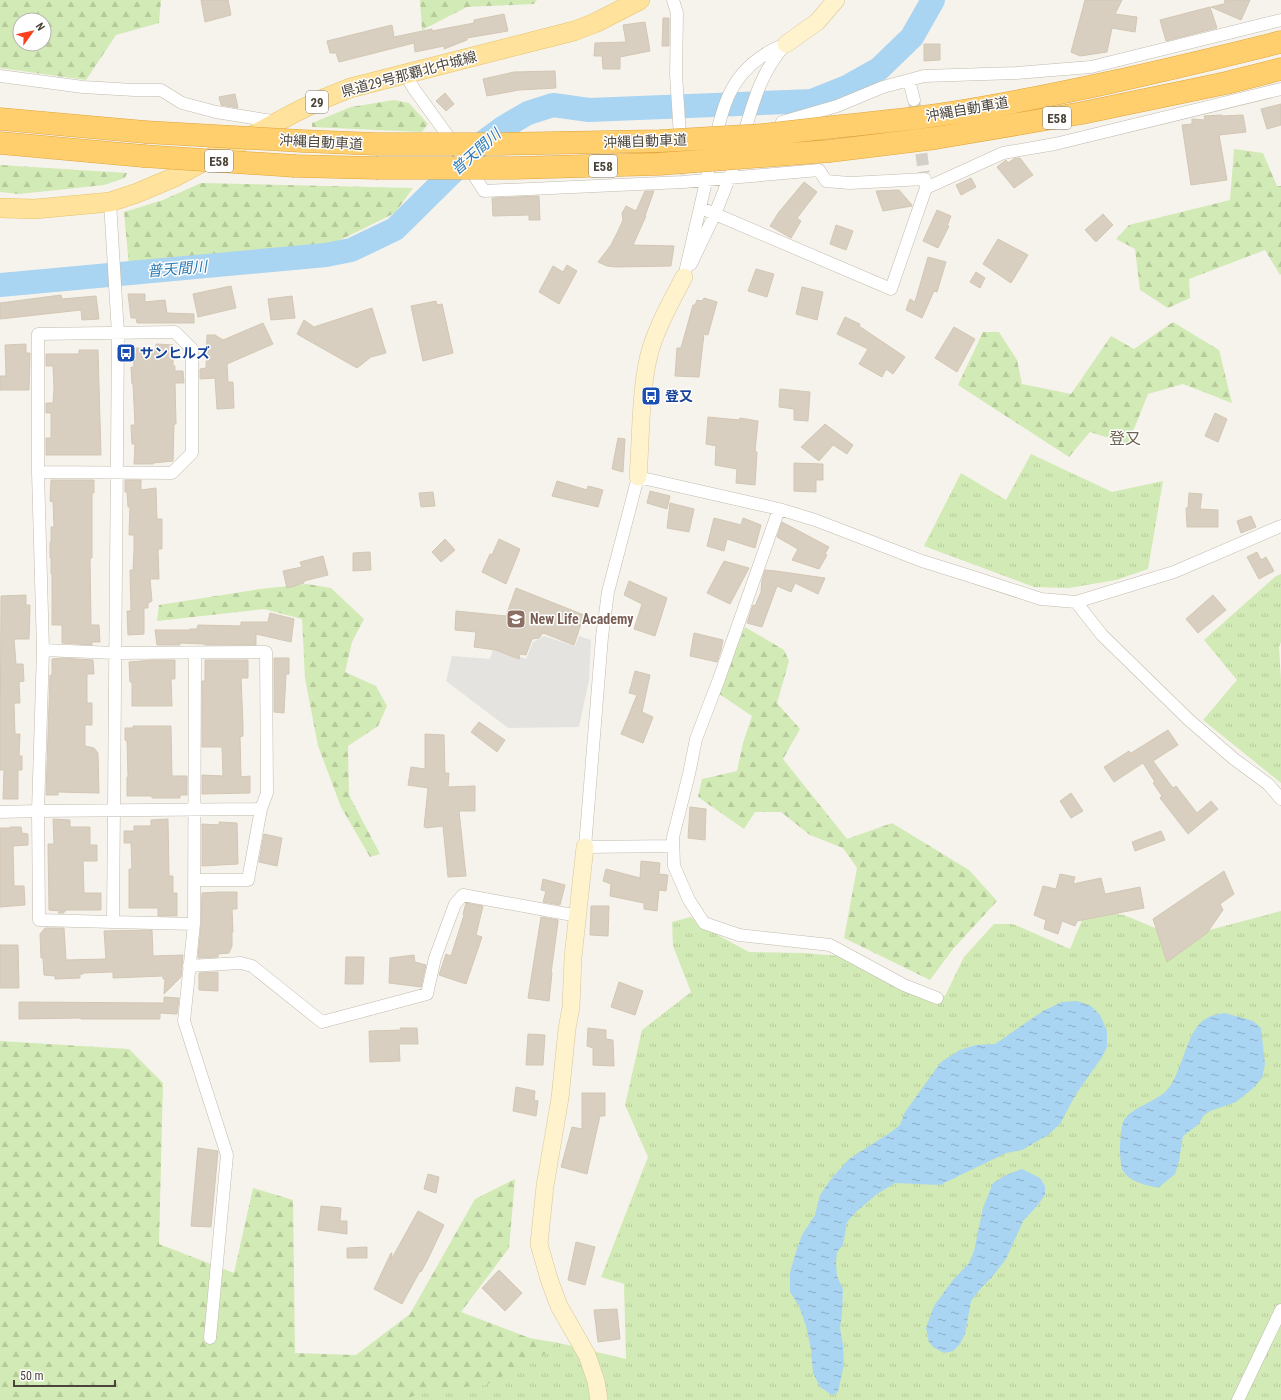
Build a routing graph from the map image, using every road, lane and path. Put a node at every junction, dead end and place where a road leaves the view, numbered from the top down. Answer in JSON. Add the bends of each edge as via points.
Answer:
{"nodes":[{"id":1,"x":640,"y":0,"type":"edge"},
{"id":2,"x":673,"y":0,"type":"edge"},
{"id":3,"x":836,"y":0,"type":"edge"},
{"id":4,"x":1281,"y":20,"type":"edge"},
{"id":5,"x":1281,"y":42,"type":"edge"},
{"id":6,"x":786,"y":44,"type":"junction"},
{"id":7,"x":1281,"y":69,"type":"edge"},
{"id":8,"x":406,"y":74,"type":"junction"},
{"id":9,"x":0,"y":76,"type":"edge"},
{"id":10,"x":909,"y":80,"type":"junction"},
{"id":11,"x":1281,"y":89,"type":"edge"},
{"id":12,"x":914,"y":100,"type":"tunnel mouth"},
{"id":13,"x":0,"y":119,"type":"edge"},
{"id":14,"x":278,"y":122,"type":"junction"},
{"id":15,"x":782,"y":122,"type":"dead end"},
{"id":16,"x":0,"y":143,"type":"edge"},
{"id":17,"x":730,"y":178,"type":"junction"},
{"id":18,"x":707,"y":180,"type":"junction"},
{"id":19,"x":925,"y":180,"type":"junction"},
{"id":20,"x":683,"y":182,"type":"junction"},
{"id":21,"x":110,"y":202,"type":"junction"},
{"id":22,"x":0,"y":208,"type":"edge"},
{"id":23,"x":701,"y":208,"type":"junction"},
{"id":24,"x":715,"y":214,"type":"junction"},
{"id":25,"x":684,"y":277,"type":"junction"},
{"id":26,"x":118,"y":334,"type":"junction"},
{"id":27,"x":38,"y":472,"type":"junction"},
{"id":28,"x":117,"y":472,"type":"junction"},
{"id":29,"x":638,"y":477,"type":"junction"},
{"id":30,"x":779,"y":508,"type":"junction"},
{"id":31,"x":1281,"y":526,"type":"edge"},
{"id":32,"x":1076,"y":602,"type":"junction"},
{"id":33,"x":44,"y":650,"type":"junction"},
{"id":34,"x":115,"y":653,"type":"junction"},
{"id":35,"x":195,"y":654,"type":"junction"},
{"id":36,"x":1281,"y":799,"type":"edge"},
{"id":37,"x":261,"y":809,"type":"junction"},
{"id":38,"x":194,"y":810,"type":"junction"},
{"id":39,"x":38,"y":811,"type":"junction"},
{"id":40,"x":114,"y":811,"type":"junction"},
{"id":41,"x":0,"y":812,"type":"edge"},
{"id":42,"x":585,"y":846,"type":"junction"},
{"id":43,"x":673,"y":846,"type":"junction"},
{"id":44,"x":194,"y":880,"type":"junction"},
{"id":45,"x":578,"y":916,"type":"junction"},
{"id":46,"x":113,"y":922,"type":"junction"},
{"id":47,"x":194,"y":924,"type":"junction"},
{"id":48,"x":189,"y":966,"type":"junction"},
{"id":49,"x":937,"y":998,"type":"dead end"},
{"id":50,"x":1281,"y":1310,"type":"edge"},
{"id":51,"x":210,"y":1338,"type":"dead end"},
{"id":52,"x":599,"y":1400,"type":"edge"},
{"id":53,"x":1238,"y":1400,"type":"edge"}],
"edges":[{"from":1,"to":8,"type":"main road","name":"県道29号那覇北中城線","number":"29","via":[[574,31]]},
{"from":2,"to":20,"type":"street","via":[[678,13],[676,74]]},
{"from":3,"to":6,"type":"street","via":[[817,22]]},
{"from":4,"to":10,"type":"street","via":[[1091,67],[924,76]]},
{"from":5,"to":13,"type":"highway","name":"沖縄自動車道","number":"E58","bridge":true,"via":[[1052,94],[937,115],[762,135],[501,144],[376,144],[145,132]]},
{"from":6,"to":17,"type":"street","via":[[765,71],[760,82]]},
{"from":6,"to":18,"type":"street","via":[[752,63],[729,93],[718,126]]},
{"from":7,"to":16,"type":"highway","name":"沖縄自動車道","number":"E58","bridge":true,"via":[[1082,113],[936,138],[830,151],[659,164],[514,168],[296,166]]},
{"from":8,"to":14,"type":"main road","name":"県道29号那覇北中城線","number":"29","via":[[350,88]]},
{"from":8,"to":20,"type":"street","via":[[484,191]]},
{"from":9,"to":14,"type":"street","via":[[83,87],[161,90],[182,103],[216,112]]},
{"from":10,"to":12,"type":"street"},
{"from":10,"to":15,"type":"street","via":[[883,87],[837,106]]},
{"from":11,"to":19,"type":"street","via":[[1055,144],[1003,153]]},
{"from":14,"to":21,"type":"main road","name":"県道29号那覇北中城線","number":"29","via":[[175,177]]},
{"from":17,"to":18,"type":"street"},
{"from":17,"to":19,"type":"street","via":[[819,170],[826,181],[850,183]]},
{"from":17,"to":24,"type":"street"},
{"from":18,"to":20,"type":"street"},
{"from":18,"to":23,"type":"street"},
{"from":19,"to":24,"type":"street","via":[[891,289]]},
{"from":21,"to":22,"type":"main road","name":"県道29号那覇北中城線","number":"29"},
{"from":21,"to":26,"type":"street"},
{"from":23,"to":24,"type":"street"},
{"from":23,"to":25,"type":"street"},
{"from":24,"to":25,"type":"street"},
{"from":25,"to":29,"type":"street","via":[[655,336],[649,355],[643,392]]},
{"from":26,"to":27,"type":"street","via":[[38,334]]},
{"from":26,"to":28,"type":"street"},
{"from":26,"to":28,"type":"street","via":[[174,332],[192,349],[192,454],[172,473]]},
{"from":27,"to":28,"type":"street"},
{"from":27,"to":33,"type":"street"},
{"from":28,"to":34,"type":"street"},
{"from":29,"to":30,"type":"street"},
{"from":29,"to":42,"type":"street","via":[[607,599]]},
{"from":30,"to":32,"type":"street","via":[[922,561],[1041,599]]},
{"from":30,"to":43,"type":"street","via":[[696,739]]},
{"from":31,"to":32,"type":"street","via":[[1174,572]]},
{"from":32,"to":36,"type":"street","via":[[1102,635],[1189,720],[1268,784]]},
{"from":33,"to":34,"type":"street"},
{"from":33,"to":39,"type":"street"},
{"from":34,"to":35,"type":"street"},
{"from":34,"to":40,"type":"street"},
{"from":35,"to":37,"type":"street","via":[[266,652],[267,793]]},
{"from":35,"to":38,"type":"street"},
{"from":37,"to":38,"type":"street"},
{"from":37,"to":44,"type":"street","via":[[248,880]]},
{"from":38,"to":40,"type":"street"},
{"from":38,"to":44,"type":"street"},
{"from":39,"to":40,"type":"street"},
{"from":39,"to":41,"type":"street"},
{"from":39,"to":46,"type":"street","via":[[39,920]]},
{"from":40,"to":46,"type":"street"},
{"from":42,"to":43,"type":"street"},
{"from":42,"to":45,"type":"street"},
{"from":43,"to":49,"type":"street","via":[[674,866],[689,900],[704,923],[739,935],[830,945],[904,986]]},
{"from":44,"to":47,"type":"street"},
{"from":45,"to":48,"type":"street","via":[[463,895],[455,904],[435,958],[427,994],[322,1022],[252,966],[241,963]]},
{"from":45,"to":52,"type":"street","via":[[571,1007],[560,1098],[544,1186],[539,1244],[559,1306],[587,1355]]},
{"from":46,"to":47,"type":"street"},
{"from":47,"to":48,"type":"street"},
{"from":48,"to":51,"type":"street","via":[[184,1021],[227,1155]]},
{"from":50,"to":53,"type":"street"}]}
